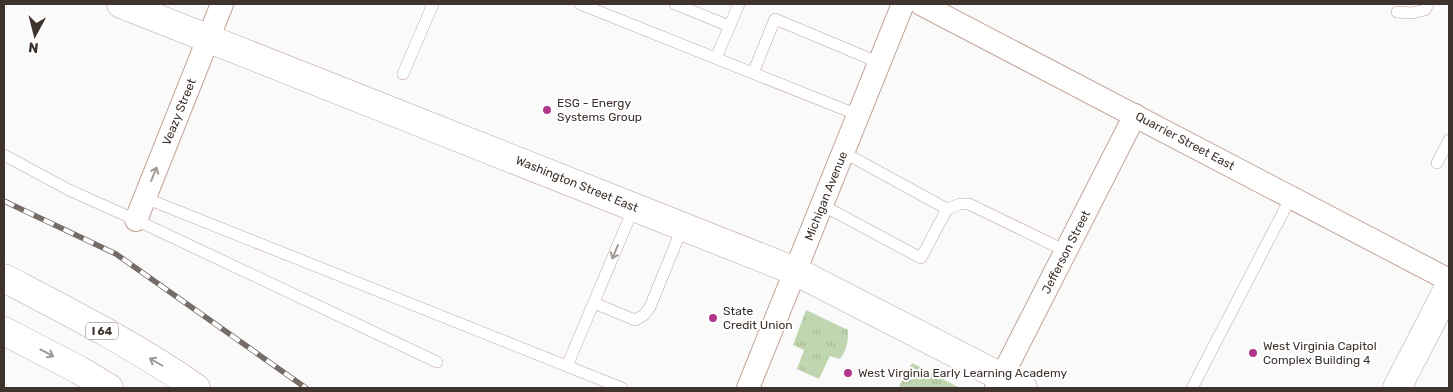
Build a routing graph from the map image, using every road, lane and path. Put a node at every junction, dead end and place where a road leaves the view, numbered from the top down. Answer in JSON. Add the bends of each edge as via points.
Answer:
{"nodes":[{"id":1,"x":121,"y":4,"type":"edge"},
{"id":2,"x":222,"y":4,"type":"edge"},
{"id":3,"x":433,"y":4,"type":"edge"},
{"id":4,"x":580,"y":4,"type":"edge"},
{"id":5,"x":675,"y":4,"type":"edge"},
{"id":6,"x":738,"y":4,"type":"edge"},
{"id":7,"x":903,"y":4,"type":"edge"},
{"id":8,"x":921,"y":4,"type":"edge"},
{"id":9,"x":1428,"y":4,"type":"edge"},
{"id":10,"x":1397,"y":12,"type":"dead end"},
{"id":11,"x":729,"y":26,"type":"junction"},
{"id":12,"x":209,"y":38,"type":"junction"},
{"id":13,"x":716,"y":58,"type":"junction"},
{"id":14,"x":880,"y":63,"type":"junction"},
{"id":15,"x":752,"y":73,"type":"junction"},
{"id":16,"x":403,"y":74,"type":"dead end"},
{"id":17,"x":858,"y":115,"type":"junction"},
{"id":18,"x":1135,"y":115,"type":"junction"},
{"id":19,"x":1449,"y":140,"type":"edge"},
{"id":20,"x":843,"y":152,"type":"junction"},
{"id":21,"x":4,"y":155,"type":"edge"},
{"id":22,"x":1437,"y":163,"type":"dead end"},
{"id":23,"x":1291,"y":197,"type":"junction"},
{"id":24,"x":144,"y":198,"type":"junction"},
{"id":25,"x":822,"y":205,"type":"junction"},
{"id":26,"x":634,"y":207,"type":"junction"},
{"id":27,"x":947,"y":209,"type":"junction"},
{"id":28,"x":136,"y":220,"type":"junction"},
{"id":29,"x":683,"y":226,"type":"junction"},
{"id":30,"x":1066,"y":251,"type":"junction"},
{"id":31,"x":795,"y":271,"type":"junction"},
{"id":32,"x":4,"y":278,"type":"edge"},
{"id":33,"x":1449,"y":280,"type":"edge"},
{"id":34,"x":1449,"y":287,"type":"edge"},
{"id":35,"x":594,"y":303,"type":"junction"},
{"id":36,"x":4,"y":331,"type":"edge"},
{"id":37,"x":437,"y":362,"type":"dead end"},
{"id":38,"x":567,"y":366,"type":"junction"},
{"id":39,"x":1007,"y":385,"type":"edge"},
{"id":40,"x":109,"y":388,"type":"edge"},
{"id":41,"x":196,"y":388,"type":"edge"},
{"id":42,"x":622,"y":388,"type":"edge"},
{"id":43,"x":748,"y":388,"type":"edge"},
{"id":44,"x":1192,"y":388,"type":"edge"},
{"id":45,"x":1397,"y":388,"type":"edge"}],
"edges":[{"from":1,"to":12,"type":"main road","name":"Washington Street East"},
{"from":2,"to":12,"type":"street","name":"Veazy Street"},
{"from":3,"to":16,"type":"lane"},
{"from":4,"to":13,"type":"lane"},
{"from":5,"to":11,"type":"lane"},
{"from":6,"to":11,"type":"lane"},
{"from":7,"to":14,"type":"street","name":"Michigan Avenue"},
{"from":8,"to":18,"type":"street","name":"Quarrier Street East"},
{"from":9,"to":10,"type":"lane","via":[[1425,10]]},
{"from":11,"to":13,"type":"lane"},
{"from":24,"to":12,"type":"street","name":"Veazy Street","one_way":true},
{"from":12,"to":26,"type":"main road","name":"Washington Street East"},
{"from":13,"to":15,"type":"lane"},
{"from":14,"to":15,"type":"lane","via":[[775,19]]},
{"from":14,"to":17,"type":"street","name":"Michigan Avenue"},
{"from":15,"to":17,"type":"lane"},
{"from":17,"to":20,"type":"street","name":"Michigan Avenue"},
{"from":18,"to":23,"type":"street","name":"Quarrier Street East"},
{"from":18,"to":30,"type":"street","name":"Jefferson Street"},
{"from":19,"to":22,"type":"lane"},
{"from":20,"to":25,"type":"street","name":"Michigan Avenue"},
{"from":20,"to":27,"type":"lane"},
{"from":21,"to":28,"type":"lane","via":[[69,190]]},
{"from":23,"to":33,"type":"street","name":"Quarrier Street East"},
{"from":23,"to":44,"type":"lane"},
{"from":24,"to":28,"type":"street","name":"Veazy Street"},
{"from":24,"to":38,"type":"lane"},
{"from":25,"to":27,"type":"lane","via":[[921,258]]},
{"from":25,"to":31,"type":"street","name":"Michigan Avenue"},
{"from":26,"to":29,"type":"main road","name":"Washington Street East"},
{"from":26,"to":35,"type":"lane","one_way":true},
{"from":27,"to":30,"type":"lane","via":[[969,204]]},
{"from":28,"to":37,"type":"lane"},
{"from":29,"to":31,"type":"main road","name":"Washington Street East"},
{"from":29,"to":35,"type":"lane","via":[[644,315],[635,320]]},
{"from":30,"to":39,"type":"street","name":"Jefferson Street"},
{"from":31,"to":39,"type":"main road","name":"Washington Street East"},
{"from":31,"to":43,"type":"street","name":"Michigan Avenue"},
{"from":41,"to":32,"type":"main road","number":"I 64","one_way":true,"via":[[169,369]]},
{"from":34,"to":45,"type":"main road"},
{"from":35,"to":38,"type":"lane"},
{"from":36,"to":40,"type":"main road","one_way":true},
{"from":38,"to":42,"type":"lane"}]}
